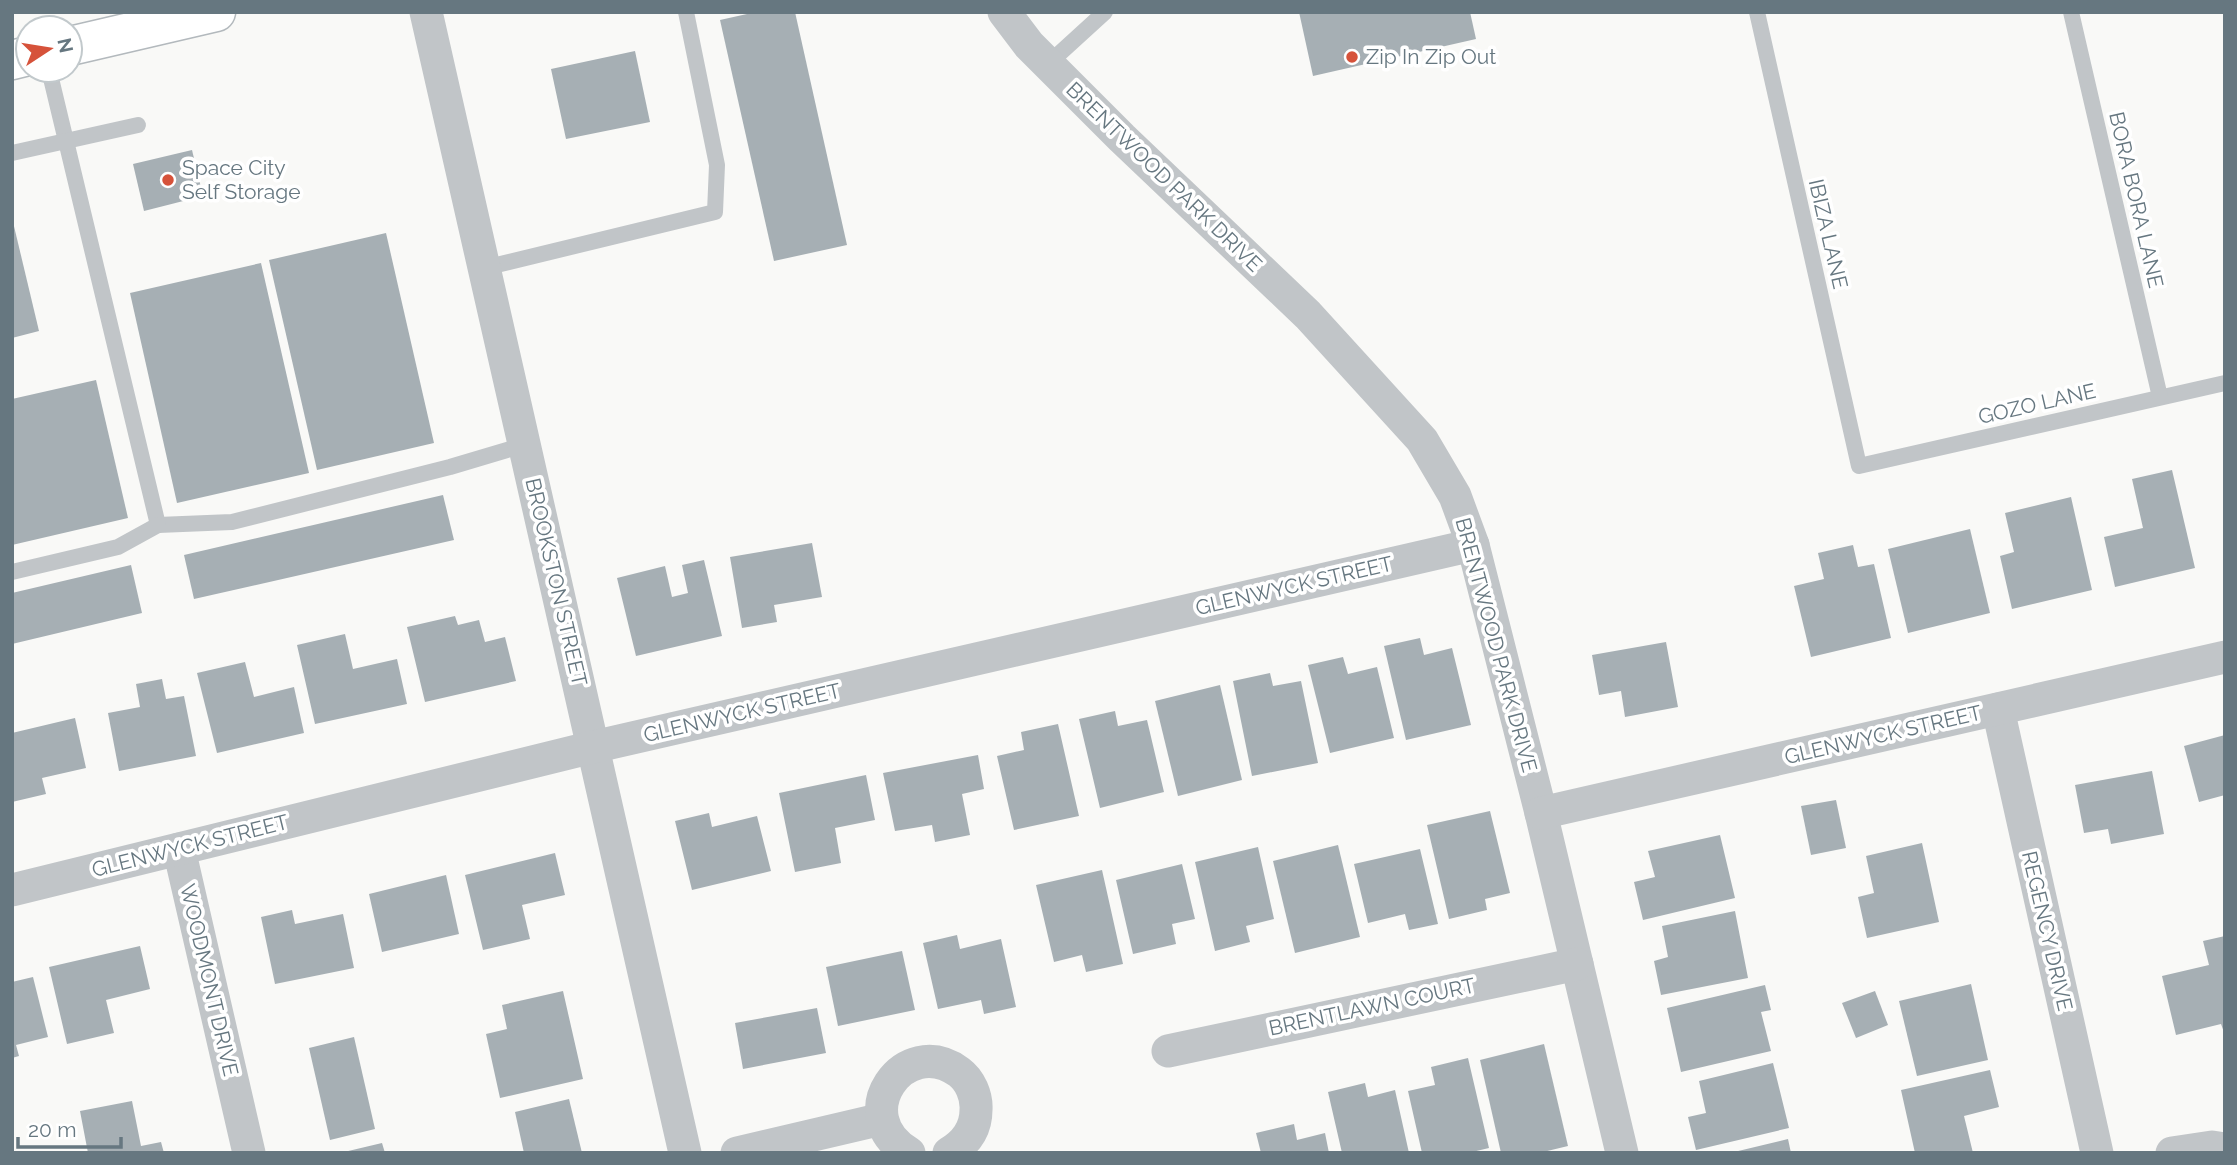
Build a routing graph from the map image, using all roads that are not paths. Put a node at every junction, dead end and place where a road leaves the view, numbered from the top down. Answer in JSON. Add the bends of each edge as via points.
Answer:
{"nodes":[{"id":1,"x":216,"y":12,"type":"edge"},
{"id":2,"x":426,"y":12,"type":"edge"},
{"id":3,"x":687,"y":12,"type":"edge"},
{"id":4,"x":1004,"y":12,"type":"edge"},
{"id":5,"x":1105,"y":12,"type":"edge"},
{"id":6,"x":1757,"y":12,"type":"edge"},
{"id":7,"x":2071,"y":12,"type":"edge"},
{"id":8,"x":84,"y":43,"type":"edge"},
{"id":9,"x":1048,"y":64,"type":"junction"},
{"id":10,"x":52,"y":84,"type":"edge"},
{"id":11,"x":138,"y":125,"type":"dead end"},
{"id":12,"x":66,"y":141,"type":"junction"},
{"id":13,"x":12,"y":153,"type":"edge"},
{"id":14,"x":484,"y":268,"type":"junction"},
{"id":15,"x":2225,"y":383,"type":"edge"},
{"id":16,"x":2160,"y":397,"type":"junction"},
{"id":17,"x":524,"y":445,"type":"junction"},
{"id":18,"x":1859,"y":466,"type":"joint"},
{"id":19,"x":158,"y":525,"type":"junction"},
{"id":20,"x":1473,"y":545,"type":"junction"},
{"id":21,"x":12,"y":572,"type":"edge"},
{"id":22,"x":2225,"y":657,"type":"edge"},
{"id":23,"x":1998,"y":709,"type":"junction"},
{"id":24,"x":593,"y":747,"type":"junction"},
{"id":25,"x":1541,"y":813,"type":"junction"},
{"id":26,"x":178,"y":849,"type":"junction"},
{"id":27,"x":12,"y":890,"type":"edge"},
{"id":28,"x":1577,"y":964,"type":"junction"},
{"id":29,"x":1168,"y":1051,"type":"dead end"},
{"id":30,"x":882,"y":1119,"type":"junction"},
{"id":31,"x":2225,"y":1149,"type":"edge"},
{"id":32,"x":249,"y":1153,"type":"edge"},
{"id":33,"x":685,"y":1153,"type":"edge"},
{"id":34,"x":737,"y":1153,"type":"edge"},
{"id":35,"x":909,"y":1153,"type":"edge"},
{"id":36,"x":949,"y":1153,"type":"edge"},
{"id":37,"x":1622,"y":1153,"type":"edge"},
{"id":38,"x":2097,"y":1153,"type":"edge"},
{"id":39,"x":2172,"y":1153,"type":"edge"}],
"edges":[{"from":1,"to":8,"type":"main road"},
{"from":2,"to":14,"type":"street","name":"BROOKSTON STREET"},
{"from":3,"to":14,"type":"lane","via":[[717,165],[715,212]]},
{"from":4,"to":9,"type":"street","name":"BRENTWOOD PARK DRIVE"},
{"from":5,"to":9,"type":"lane"},
{"from":6,"to":18,"type":"lane","name":"IBIZA LANE"},
{"from":7,"to":16,"type":"lane","name":"BORA BORA LANE"},
{"from":9,"to":20,"type":"street","name":"BRENTWOOD PARK DRIVE","via":[[1308,316],[1422,440],[1455,496]]},
{"from":10,"to":12,"type":"lane"},
{"from":11,"to":12,"type":"lane"},
{"from":12,"to":13,"type":"lane"},
{"from":12,"to":19,"type":"lane"},
{"from":14,"to":17,"type":"street","name":"BROOKSTON STREET"},
{"from":15,"to":16,"type":"lane","name":"GOZO LANE"},
{"from":16,"to":18,"type":"lane","name":"GOZO LANE"},
{"from":17,"to":19,"type":"lane","via":[[232,522]]},
{"from":17,"to":24,"type":"street","name":"BROOKSTON STREET"},
{"from":19,"to":21,"type":"lane","via":[[118,547]]},
{"from":20,"to":24,"type":"street","name":"GLENWYCK STREET"},
{"from":20,"to":25,"type":"street","name":"BRENTWOOD PARK DRIVE"},
{"from":22,"to":23,"type":"street","name":"GLENWYCK STREET"},
{"from":23,"to":25,"type":"street","name":"GLENWYCK STREET"},
{"from":23,"to":38,"type":"street","name":"REGENCY DRIVE"},
{"from":24,"to":26,"type":"street","name":"GLENWYCK STREET"},
{"from":24,"to":33,"type":"street","name":"BROOKSTON STREET"},
{"from":25,"to":28,"type":"street","name":"BRENTWOOD PARK DRIVE"},
{"from":26,"to":27,"type":"street","name":"GLENWYCK STREET"},
{"from":26,"to":32,"type":"street","name":"WOODMONT DRIVE"},
{"from":28,"to":29,"type":"street","name":"BRENTLAWN COURT"},
{"from":28,"to":37,"type":"street","name":"BRENTWOOD PARK DRIVE"},
{"from":30,"to":34,"type":"street"},
{"from":30,"to":35,"type":"street","via":[[888,1134]]},
{"from":30,"to":36,"type":"street","via":[[881,1103],[894,1076],[921,1062],[951,1066],[963,1075],[977,1102],[970,1134]]},
{"from":31,"to":39,"type":"street"}]}
